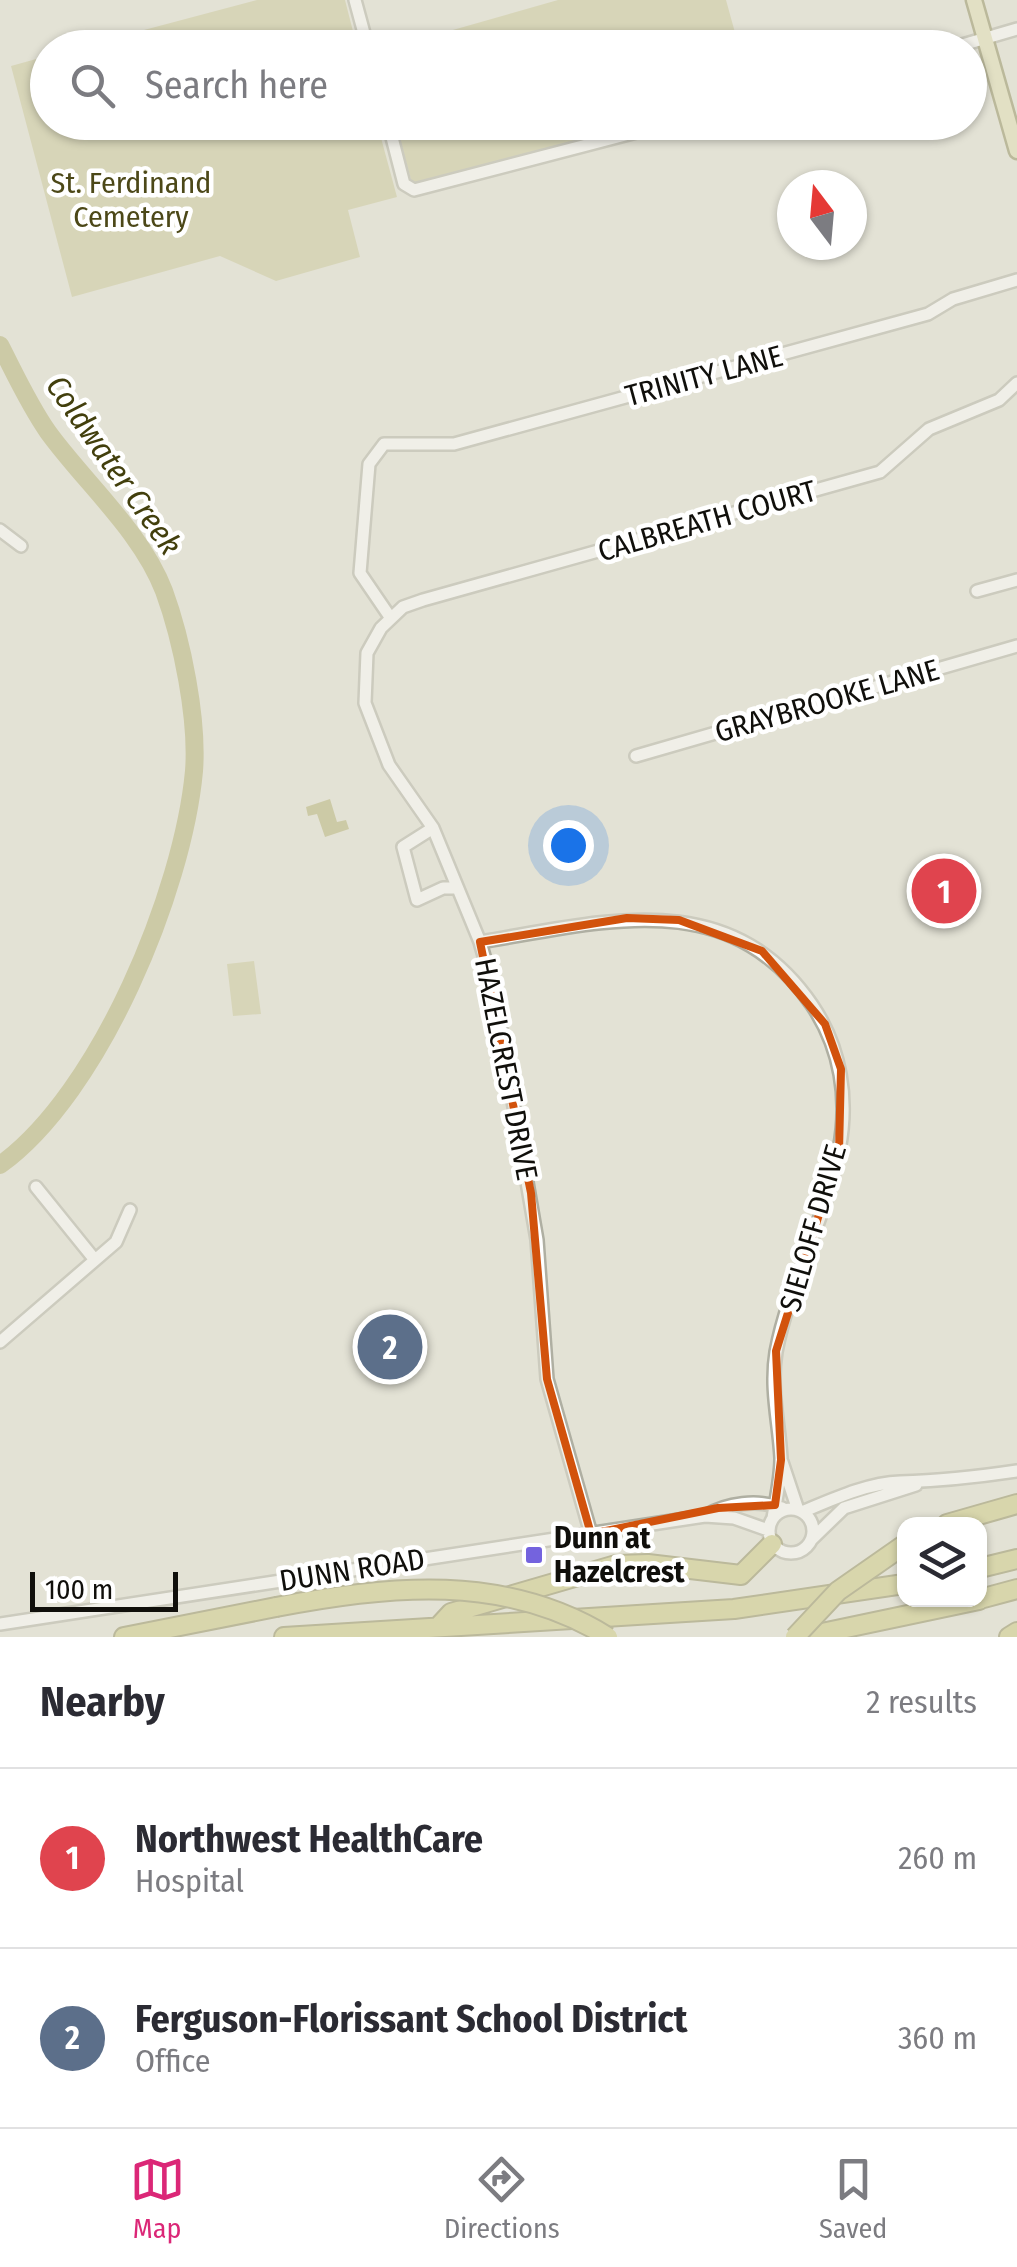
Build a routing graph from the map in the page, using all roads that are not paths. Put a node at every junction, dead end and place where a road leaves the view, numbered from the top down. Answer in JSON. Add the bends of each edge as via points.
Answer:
{"nodes":[{"id":1,"x":355,"y":0,"type":"edge"},
{"id":2,"x":974,"y":0,"type":"edge"},
{"id":3,"x":1017,"y":29,"type":"edge"},
{"id":4,"x":363,"y":30,"type":"edge"},
{"id":5,"x":983,"y":30,"type":"edge"},
{"id":6,"x":987,"y":37,"type":"edge"},
{"id":7,"x":987,"y":45,"type":"edge"},
{"id":8,"x":393,"y":140,"type":"edge"},
{"id":9,"x":609,"y":140,"type":"edge"},
{"id":10,"x":1017,"y":151,"type":"edge"},
{"id":11,"x":1017,"y":280,"type":"edge"},
{"id":12,"x":1017,"y":383,"type":"edge"},
{"id":13,"x":0,"y":530,"type":"edge"},
{"id":14,"x":21,"y":546,"type":"dead end"},
{"id":15,"x":1017,"y":580,"type":"edge"},
{"id":16,"x":977,"y":590,"type":"dead end"},
{"id":17,"x":390,"y":617,"type":"junction"},
{"id":18,"x":380,"y":628,"type":"joint"},
{"id":19,"x":1017,"y":646,"type":"edge"},
{"id":20,"x":636,"y":756,"type":"dead end"},
{"id":21,"x":434,"y":828,"type":"junction"},
{"id":22,"x":457,"y":888,"type":"junction"},
{"id":23,"x":480,"y":942,"type":"junction"},
{"id":24,"x":36,"y":1188,"type":"dead end"},
{"id":25,"x":130,"y":1210,"type":"dead end"},
{"id":26,"x":95,"y":1260,"type":"junction"},
{"id":27,"x":0,"y":1342,"type":"edge"},
{"id":28,"x":781,"y":1460,"type":"junction"},
{"id":29,"x":1017,"y":1471,"type":"edge"},
{"id":30,"x":916,"y":1484,"type":"junction"},
{"id":31,"x":1017,"y":1504,"type":"edge"},
{"id":32,"x":704,"y":1516,"type":"junction"},
{"id":33,"x":972,"y":1517,"type":"edge"},
{"id":34,"x":782,"y":1518,"type":"junction"},
{"id":35,"x":592,"y":1534,"type":"junction"},
{"id":36,"x":812,"y":1539,"type":"junction"},
{"id":37,"x":897,"y":1549,"type":"edge"},
{"id":38,"x":1017,"y":1559,"type":"edge"},
{"id":39,"x":987,"y":1566,"type":"edge"},
{"id":40,"x":897,"y":1585,"type":"edge"},
{"id":41,"x":1017,"y":1589,"type":"edge"},
{"id":42,"x":987,"y":1597,"type":"edge"},
{"id":43,"x":942,"y":1607,"type":"edge"},
{"id":44,"x":0,"y":1624,"type":"edge"},
{"id":45,"x":439,"y":1626,"type":"junction"},
{"id":46,"x":1017,"y":1632,"type":"edge"},
{"id":47,"x":124,"y":1637,"type":"edge"},
{"id":48,"x":284,"y":1637,"type":"edge"},
{"id":49,"x":608,"y":1637,"type":"edge"},
{"id":50,"x":795,"y":1637,"type":"edge"},
{"id":51,"x":804,"y":1637,"type":"edge"},
{"id":52,"x":1009,"y":1637,"type":"edge"}],
"edges":[{"from":1,"to":4,"type":"street"},
{"from":2,"to":5,"type":"main road"},
{"from":3,"to":6,"type":"street"},
{"from":7,"to":10,"type":"main road"},
{"from":8,"to":9,"type":"street","via":[[404,184],[414,190]]},
{"from":11,"to":17,"type":"street","name":"TRINITY LANE","via":[[953,298],[928,314],[454,444],[384,444],[369,464],[360,573]]},
{"from":12,"to":17,"type":"street","name":"CALBREATH COURT","via":[[999,400],[937,423],[880,472],[423,600]]},
{"from":13,"to":14,"type":"street"},
{"from":15,"to":16,"type":"street"},
{"from":17,"to":18,"type":"street","name":"CALBREATH COURT"},
{"from":18,"to":21,"type":"street","name":"HAZELCREST DRIVE","via":[[368,653],[365,704],[389,765]]},
{"from":19,"to":20,"type":"street","name":"GRAYBROOKE LANE"},
{"from":21,"to":22,"type":"street","name":"HAZELCREST DRIVE"},
{"from":21,"to":22,"type":"street","via":[[404,847],[418,900]]},
{"from":22,"to":23,"type":"street","name":"HAZELCREST DRIVE"},
{"from":23,"to":28,"type":"street","name":"SIELOFF DRIVE","via":[[627,918],[678,920],[762,951],[798,985],[825,1024],[840,1068],[840,1140],[776,1351],[772,1391]]},
{"from":23,"to":35,"type":"street","name":"HAZELCREST DRIVE","via":[[497,1000],[531,1193],[548,1379]]},
{"from":24,"to":26,"type":"street"},
{"from":25,"to":26,"type":"street","via":[[116,1242]]},
{"from":26,"to":27,"type":"street"},
{"from":28,"to":34,"type":"street","name":"SIELOFF DRIVE"},
{"from":28,"to":34,"type":"street","name":"SIELOFF DRIVE"},
{"from":29,"to":30,"type":"street","name":"DUNN ROAD"},
{"from":30,"to":34,"type":"street","name":"DUNN ROAD","via":[[842,1496]]},
{"from":30,"to":36,"type":"street","name":"DUNN ROAD","via":[[844,1508]]},
{"from":31,"to":33,"type":"highway"},
{"from":32,"to":34,"type":"street","name":"DUNN ROAD"},
{"from":32,"to":34,"type":"street","name":"DUNN ROAD","via":[[762,1502]]},
{"from":32,"to":35,"type":"street","name":"DUNN ROAD"},
{"from":34,"to":36,"type":"street","via":[[812,1525]]},
{"from":34,"to":36,"type":"street","via":[[783,1552],[797,1552]]},
{"from":34,"to":45,"type":"highway","via":[[741,1575],[616,1565],[451,1612]]},
{"from":35,"to":44,"type":"street","name":"DUNN ROAD"},
{"from":37,"to":50,"type":"highway","bridge":true,"via":[[838,1591]]},
{"from":38,"to":39,"type":"highway"},
{"from":40,"to":45,"type":"highway","via":[[716,1611]]},
{"from":41,"to":42,"type":"highway"},
{"from":43,"to":51,"type":"highway"},
{"from":45,"to":48,"type":"highway"},
{"from":46,"to":52,"type":"highway"},
{"from":47,"to":49,"type":"highway","bridge":true,"via":[[354,1593],[442,1588],[510,1597]]}]}
